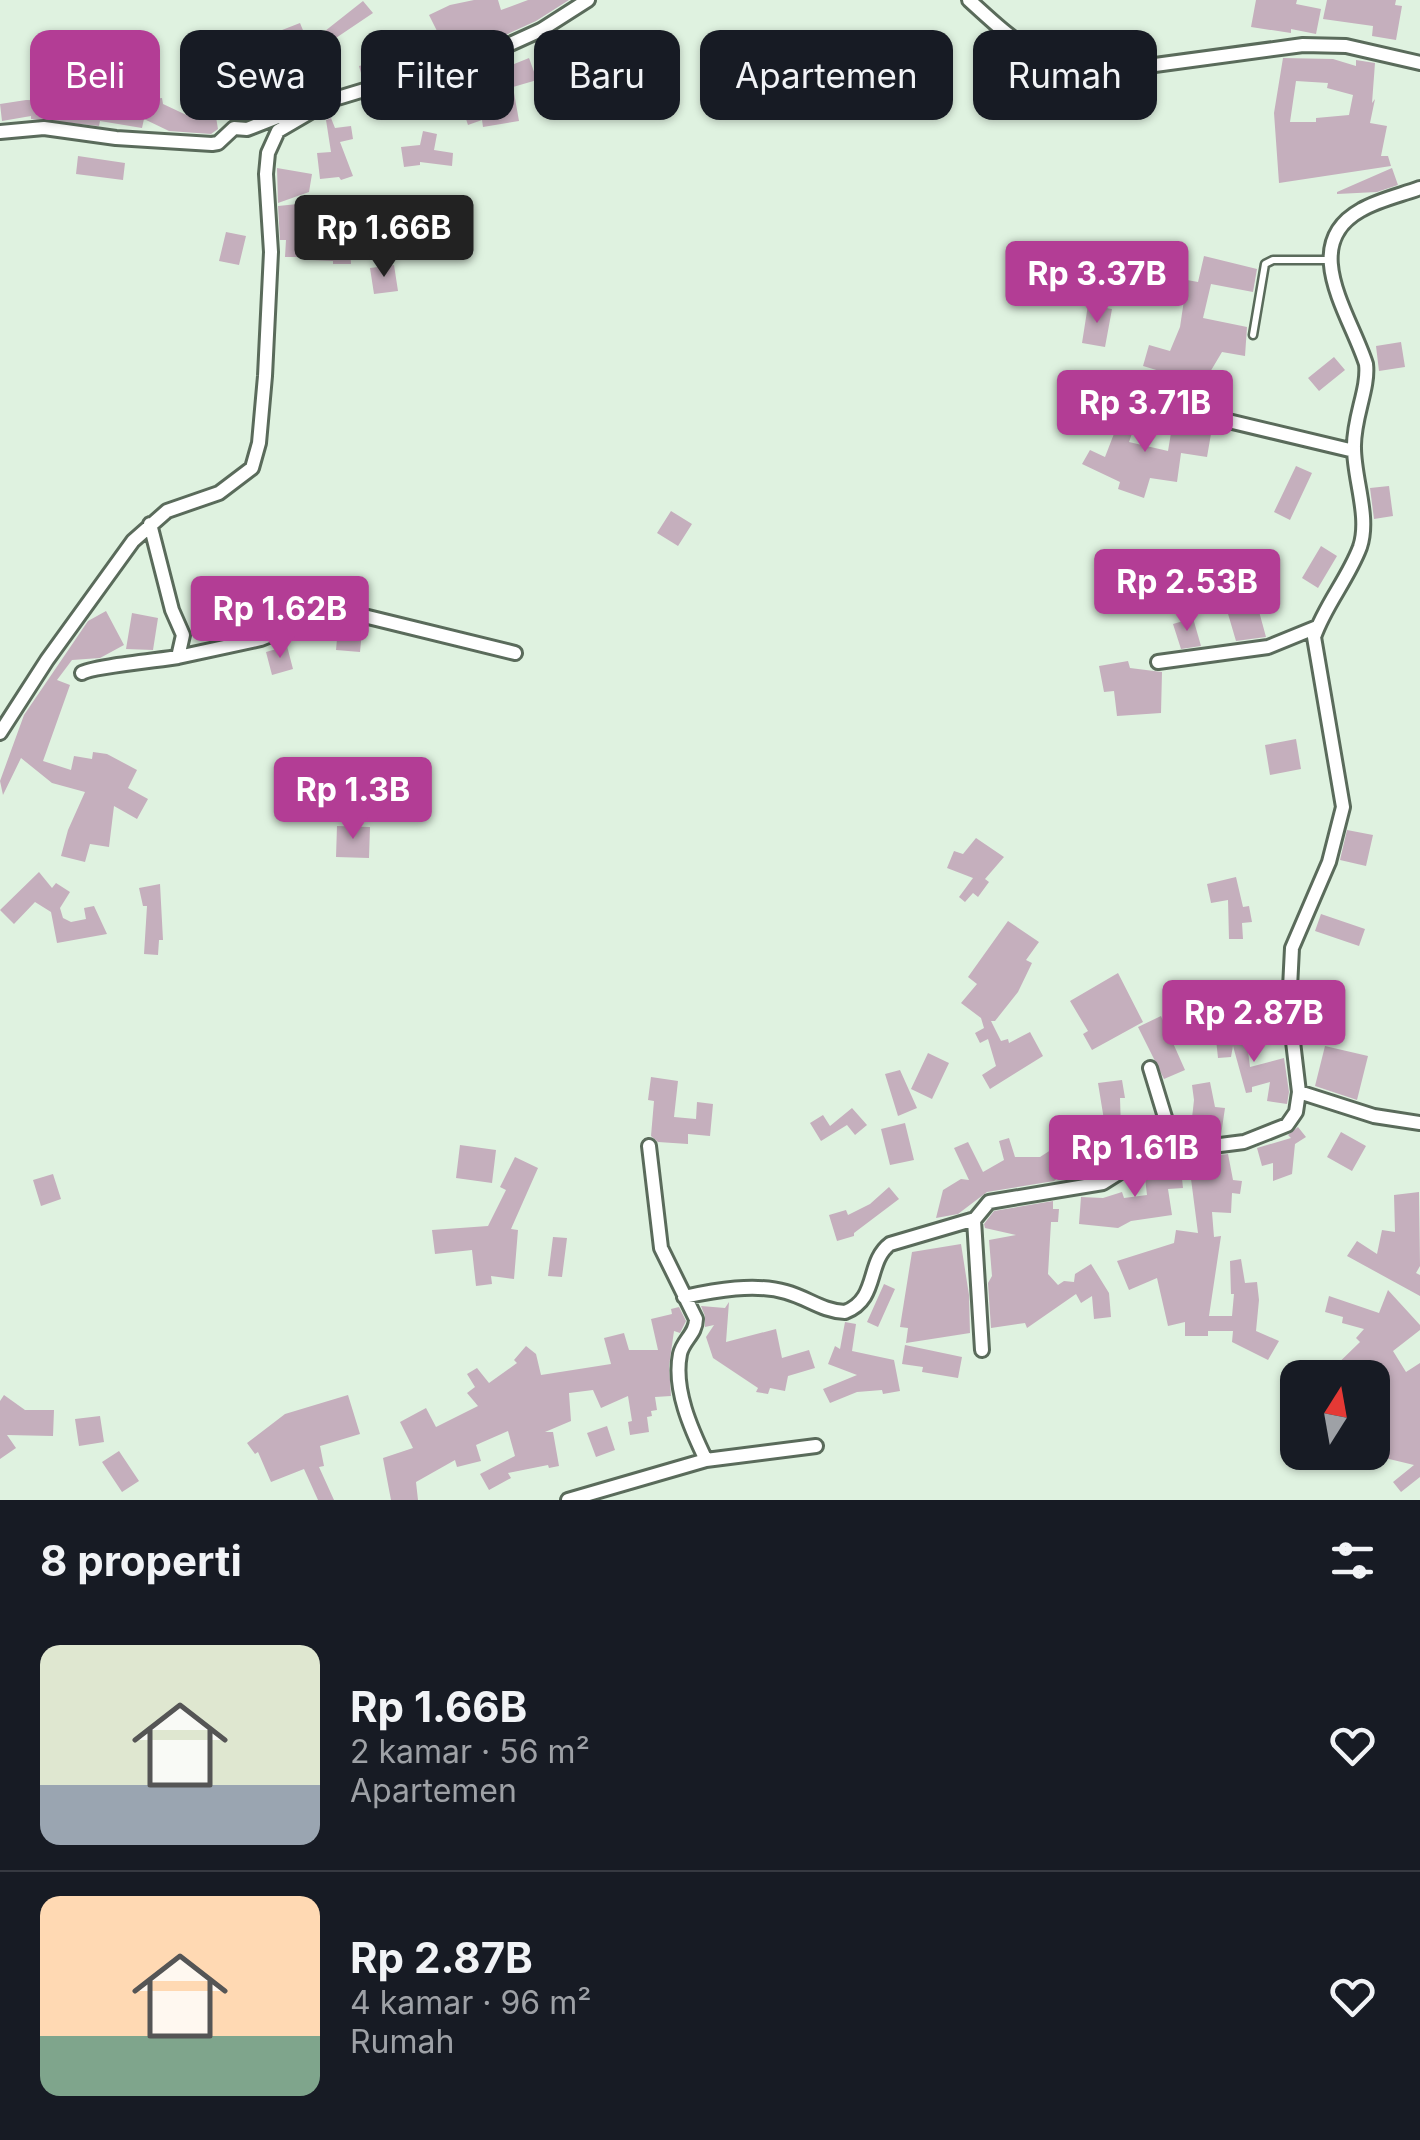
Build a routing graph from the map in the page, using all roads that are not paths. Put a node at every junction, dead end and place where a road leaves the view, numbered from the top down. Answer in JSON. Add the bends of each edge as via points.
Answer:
{"nodes":[{"id":1,"x":588,"y":0,"type":"edge"},
{"id":2,"x":968,"y":0,"type":"edge"},
{"id":3,"x":1420,"y":63,"type":"edge"},
{"id":4,"x":360,"y":92,"type":"junction"},
{"id":5,"x":0,"y":132,"type":"edge"},
{"id":6,"x":1420,"y":188,"type":"edge"},
{"id":7,"x":1328,"y":260,"type":"junction"},
{"id":8,"x":1253,"y":336,"type":"dead end"},
{"id":9,"x":1199,"y":414,"type":"dead end"},
{"id":10,"x":1354,"y":451,"type":"junction"},
{"id":11,"x":150,"y":524,"type":"junction"},
{"id":12,"x":1318,"y":627,"type":"junction"},
{"id":13,"x":515,"y":653,"type":"dead end"},
{"id":14,"x":178,"y":657,"type":"junction"},
{"id":15,"x":1158,"y":662,"type":"dead end"},
{"id":16,"x":82,"y":673,"type":"dead end"},
{"id":17,"x":0,"y":733,"type":"edge"},
{"id":18,"x":1150,"y":1068,"type":"dead end"},
{"id":19,"x":1299,"y":1092,"type":"junction"},
{"id":20,"x":1420,"y":1123,"type":"edge"},
{"id":21,"x":649,"y":1146,"type":"dead end"},
{"id":22,"x":1175,"y":1150,"type":"junction"},
{"id":23,"x":974,"y":1220,"type":"junction"},
{"id":24,"x":684,"y":1297,"type":"junction"},
{"id":25,"x":982,"y":1350,"type":"dead end"},
{"id":26,"x":816,"y":1446,"type":"dead end"},
{"id":27,"x":706,"y":1460,"type":"junction"},
{"id":28,"x":568,"y":1500,"type":"edge"}],
"edges":[{"from":1,"to":4,"type":"street","via":[[480,58]]},
{"from":2,"to":3,"type":"street","via":[[1033,54],[1093,70],[1303,44]]},
{"from":4,"to":5,"type":"street","via":[[234,128],[218,143],[44,128]]},
{"from":4,"to":11,"type":"street","via":[[290,122],[268,152],[265,376],[252,468],[219,492]]},
{"from":6,"to":7,"type":"street","via":[[1355,214],[1330,240]]},
{"from":7,"to":8,"type":"lane","via":[[1264,264]]},
{"from":7,"to":10,"type":"street","via":[[1366,364]]},
{"from":9,"to":10,"type":"street"},
{"from":10,"to":12,"type":"street","via":[[1363,534]]},
{"from":11,"to":14,"type":"street","via":[[183,634]]},
{"from":11,"to":17,"type":"street"},
{"from":12,"to":15,"type":"street","via":[[1268,647]]},
{"from":12,"to":19,"type":"street","via":[[1314,646],[1342,807],[1329,862],[1292,948],[1289,1008]]},
{"from":13,"to":14,"type":"street","via":[[340,614]]},
{"from":14,"to":16,"type":"street"},
{"from":18,"to":22,"type":"street"},
{"from":19,"to":20,"type":"street"},
{"from":19,"to":22,"type":"street","via":[[1293,1117],[1276,1130],[1244,1142]]},
{"from":21,"to":24,"type":"street","via":[[657,1233]]},
{"from":22,"to":23,"type":"street","via":[[1140,1158],[1102,1183],[989,1202]]},
{"from":23,"to":24,"type":"street","via":[[884,1248],[869,1292],[846,1312],[769,1288]]},
{"from":23,"to":25,"type":"street"},
{"from":24,"to":27,"type":"street","via":[[696,1323],[682,1348],[679,1386]]},
{"from":26,"to":27,"type":"street"},
{"from":27,"to":28,"type":"street"}]}
